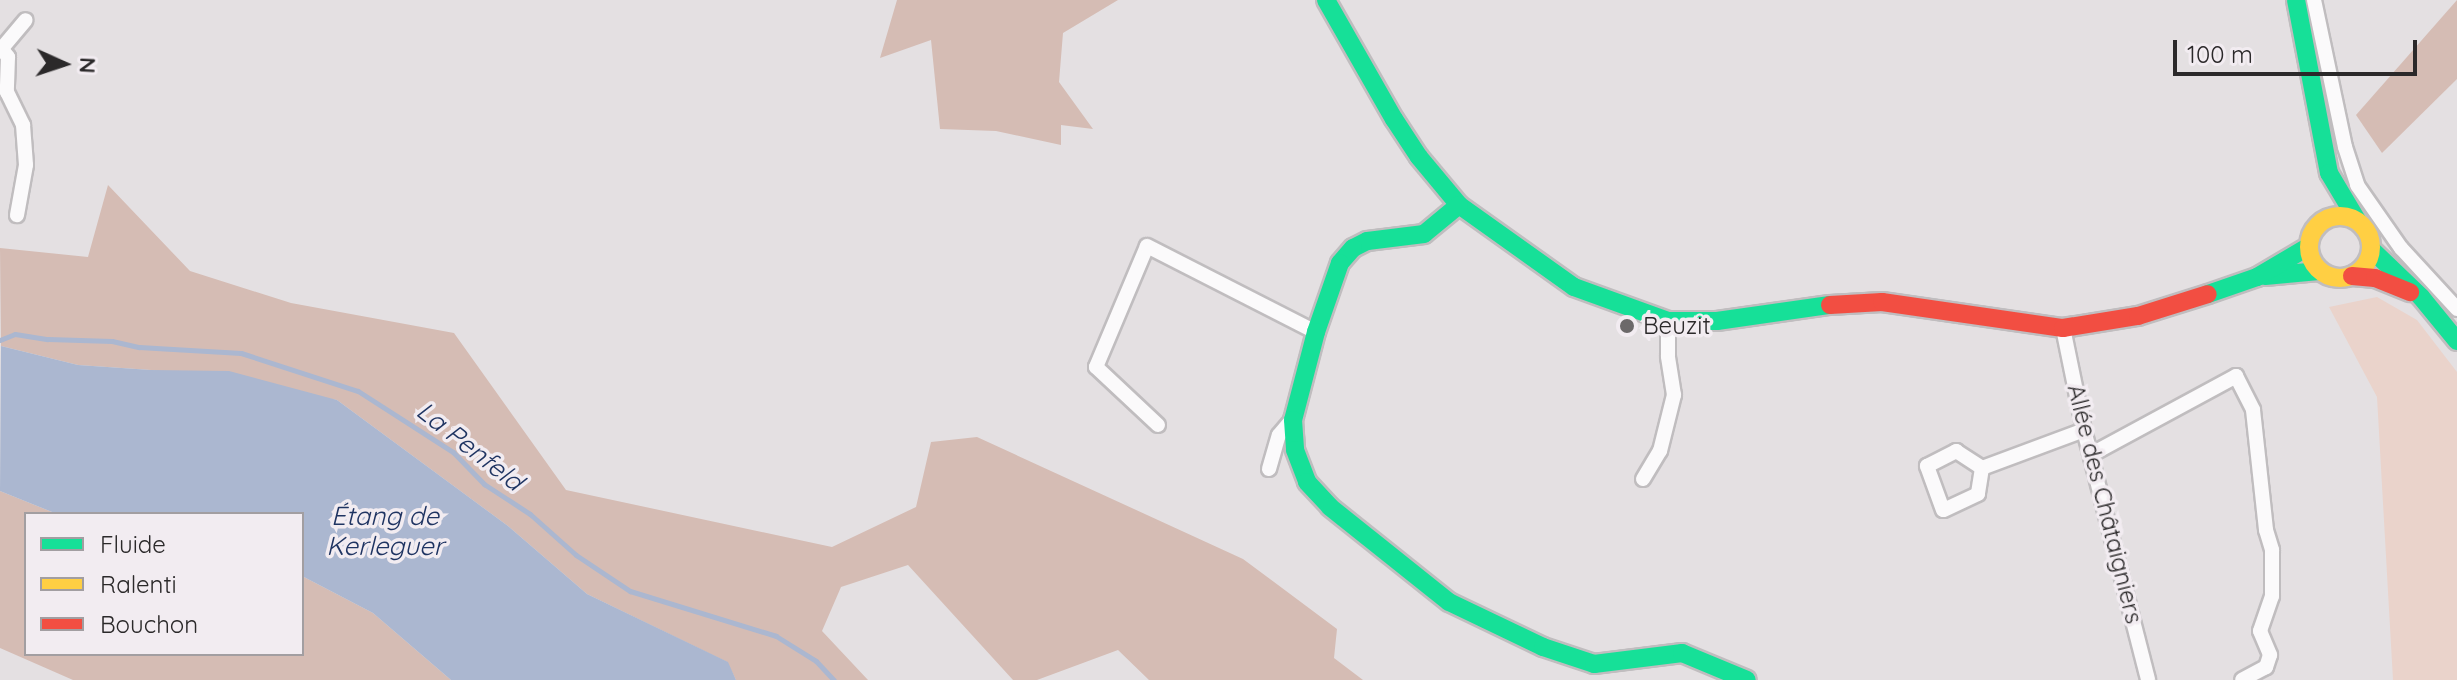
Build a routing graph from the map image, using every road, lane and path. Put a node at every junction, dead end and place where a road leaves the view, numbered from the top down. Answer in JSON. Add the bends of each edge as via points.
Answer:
{"nodes":[{"id":1,"x":1326,"y":0,"type":"edge"},
{"id":2,"x":2296,"y":0,"type":"edge"},
{"id":3,"x":2314,"y":0,"type":"edge"},
{"id":4,"x":26,"y":20,"type":"dead end"},
{"id":5,"x":1,"y":47,"type":"edge"},
{"id":6,"x":2329,"y":173,"type":"junction"},
{"id":7,"x":1459,"y":205,"type":"junction"},
{"id":8,"x":17,"y":215,"type":"dead end"},
{"id":9,"x":2357,"y":220,"type":"junction"},
{"id":10,"x":2319,"y":223,"type":"junction"},
{"id":11,"x":2308,"y":247,"type":"junction"},
{"id":12,"x":2372,"y":250,"type":"junction"},
{"id":13,"x":2319,"y":271,"type":"junction"},
{"id":14,"x":2352,"y":276,"type":"junction"},
{"id":15,"x":2257,"y":277,"type":"junction"},
{"id":16,"x":2421,"y":297,"type":"junction"},
{"id":17,"x":2457,"y":309,"type":"edge"},
{"id":18,"x":1668,"y":321,"type":"junction"},
{"id":19,"x":2063,"y":328,"type":"junction"},
{"id":20,"x":1316,"y":332,"type":"junction"},
{"id":21,"x":2457,"y":341,"type":"edge"},
{"id":22,"x":1294,"y":417,"type":"junction"},
{"id":23,"x":1158,"y":425,"type":"dead end"},
{"id":24,"x":2084,"y":430,"type":"junction"},
{"id":25,"x":2092,"y":454,"type":"junction"},
{"id":26,"x":1982,"y":468,"type":"dead end"},
{"id":27,"x":1269,"y":469,"type":"dead end"},
{"id":28,"x":1643,"y":479,"type":"dead end"},
{"id":29,"x":1747,"y":680,"type":"edge"},
{"id":30,"x":2148,"y":680,"type":"edge"},
{"id":31,"x":2242,"y":680,"type":"edge"}],
"edges":[{"from":1,"to":7,"type":"street","via":[[1402,132]]},
{"from":2,"to":6,"type":"street"},
{"from":3,"to":17,"type":"street","via":[[2357,185],[2408,257]]},
{"from":4,"to":5,"type":"street"},
{"from":5,"to":8,"type":"street","via":[[8,57],[7,92],[23,125],[26,165]]},
{"from":6,"to":9,"type":"street"},
{"from":6,"to":10,"type":"street"},
{"from":7,"to":18,"type":"street","via":[[1574,287]]},
{"from":7,"to":20,"type":"street","via":[[1424,234],[1367,241],[1353,248],[1340,263]]},
{"from":9,"to":10,"type":"street","via":[[2337,215]]},
{"from":9,"to":12,"type":"street","via":[[2371,238]]},
{"from":10,"to":11,"type":"street"},
{"from":11,"to":13,"type":"street"},
{"from":11,"to":15,"type":"street"},
{"from":12,"to":14,"type":"street"},
{"from":12,"to":16,"type":"street"},
{"from":13,"to":14,"type":"street","via":[[2340,279]]},
{"from":13,"to":15,"type":"street"},
{"from":14,"to":16,"type":"street","via":[[2375,278]]},
{"from":15,"to":19,"type":"street","via":[[2138,316]]},
{"from":16,"to":21,"type":"street"},
{"from":18,"to":19,"type":"street","via":[[1717,321],[1882,302]]},
{"from":18,"to":28,"type":"street","via":[[1674,395],[1660,451]]},
{"from":19,"to":24,"type":"street","name":"Allée des Châtaigniers"},
{"from":20,"to":22,"type":"street"},
{"from":20,"to":23,"type":"street","via":[[1147,246],[1096,367]]},
{"from":22,"to":27,"type":"street","via":[[1279,435]]},
{"from":22,"to":29,"type":"street","via":[[1295,450],[1307,482],[1330,507],[1449,602],[1543,647],[1594,664],[1682,653]]},
{"from":24,"to":25,"type":"street","name":"Allée des Châtaigniers"},
{"from":24,"to":26,"type":"street"},
{"from":25,"to":30,"type":"street","name":"Allée des Châtaigniers"},
{"from":25,"to":31,"type":"street","via":[[2236,376],[2253,410],[2272,550],[2272,596],[2260,631],[2270,655],[2266,667]]}]}
